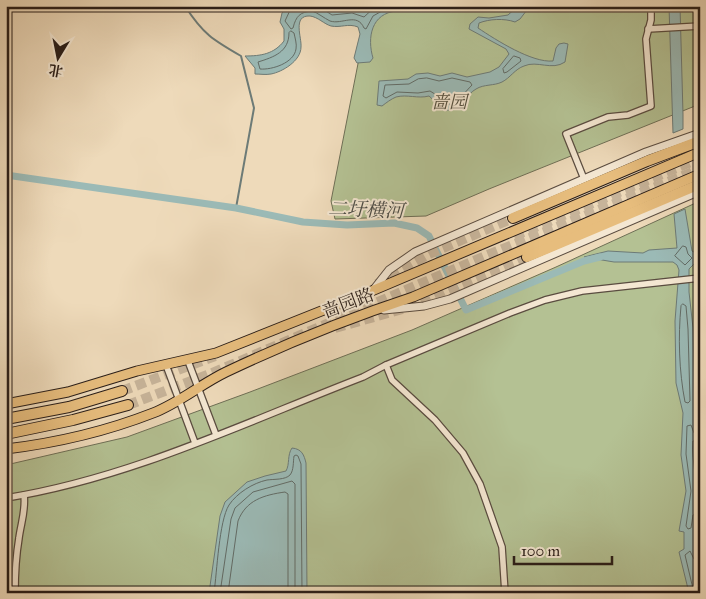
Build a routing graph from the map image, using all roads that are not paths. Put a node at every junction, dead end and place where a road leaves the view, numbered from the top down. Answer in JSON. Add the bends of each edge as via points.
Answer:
{"nodes":[{"id":1,"x":651,"y":6,"type":"edge"},
{"id":2,"x":700,"y":26,"type":"edge"},
{"id":3,"x":648,"y":29,"type":"junction"},
{"id":4,"x":700,"y":133,"type":"edge"},
{"id":5,"x":700,"y":142,"type":"edge"},
{"id":6,"x":700,"y":152,"type":"edge"},
{"id":7,"x":700,"y":174,"type":"edge"},
{"id":8,"x":584,"y":179,"type":"junction"},
{"id":9,"x":700,"y":184,"type":"edge"},
{"id":10,"x":700,"y":191,"type":"edge"},
{"id":11,"x":513,"y":218,"type":"tunnel mouth"},
{"id":12,"x":527,"y":258,"type":"tunnel mouth"},
{"id":13,"x":698,"y":278,"type":"edge"},
{"id":14,"x":374,"y":290,"type":"junction"},
{"id":15,"x":364,"y":313,"type":"junction"},
{"id":16,"x":188,"y":361,"type":"junction"},
{"id":17,"x":166,"y":365,"type":"junction"},
{"id":18,"x":386,"y":365,"type":"junction"},
{"id":19,"x":198,"y":388,"type":"junction"},
{"id":20,"x":122,"y":391,"type":"tunnel mouth"},
{"id":21,"x":179,"y":400,"type":"junction"},
{"id":22,"x":6,"y":404,"type":"edge"},
{"id":23,"x":128,"y":405,"type":"tunnel mouth"},
{"id":24,"x":6,"y":419,"type":"edge"},
{"id":25,"x":6,"y":434,"type":"edge"},
{"id":26,"x":216,"y":435,"type":"junction"},
{"id":27,"x":195,"y":443,"type":"junction"},
{"id":28,"x":6,"y":449,"type":"edge"},
{"id":29,"x":24,"y":495,"type":"junction"},
{"id":30,"x":6,"y":498,"type":"edge"},
{"id":31,"x":15,"y":593,"type":"edge"},
{"id":32,"x":505,"y":593,"type":"edge"}],
"edges":[{"from":1,"to":3,"type":"street"},
{"from":2,"to":3,"type":"street"},
{"from":3,"to":8,"type":"street","via":[[651,106],[628,115],[608,117],[566,134]]},
{"from":4,"to":8,"type":"street"},
{"from":5,"to":11,"type":"highway"},
{"from":6,"to":14,"type":"main road","name":"啬园路"},
{"from":7,"to":15,"type":"main road","name":"啬园路","via":[[422,293]]},
{"from":8,"to":14,"type":"street","via":[[415,252],[389,270]]},
{"from":9,"to":12,"type":"highway"},
{"from":10,"to":15,"type":"street","via":[[450,299],[424,306]]},
{"from":13,"to":18,"type":"street","via":[[582,291],[545,300]]},
{"from":14,"to":16,"type":"main road","name":"啬园路","via":[[216,353]]},
{"from":15,"to":19,"type":"main road","name":"啬园路","via":[[224,373]]},
{"from":16,"to":17,"type":"main road","name":"啬园路"},
{"from":16,"to":19,"type":"street"},
{"from":17,"to":21,"type":"street"},
{"from":17,"to":22,"type":"main road","name":"啬园路","via":[[68,392]]},
{"from":18,"to":26,"type":"street"},
{"from":18,"to":32,"type":"street","via":[[392,380],[435,420],[463,453],[480,484],[502,546]]},
{"from":19,"to":21,"type":"main road","name":"啬园路"},
{"from":19,"to":26,"type":"street"},
{"from":20,"to":24,"type":"highway","via":[[70,407]]},
{"from":21,"to":27,"type":"street"},
{"from":21,"to":28,"type":"main road","name":"啬园路","via":[[125,423],[56,441]]},
{"from":23,"to":25,"type":"highway"},
{"from":26,"to":27,"type":"street"},
{"from":27,"to":29,"type":"street","via":[[100,478]]},
{"from":29,"to":30,"type":"street"},
{"from":29,"to":31,"type":"street","via":[[26,505],[19,536]]}]}
